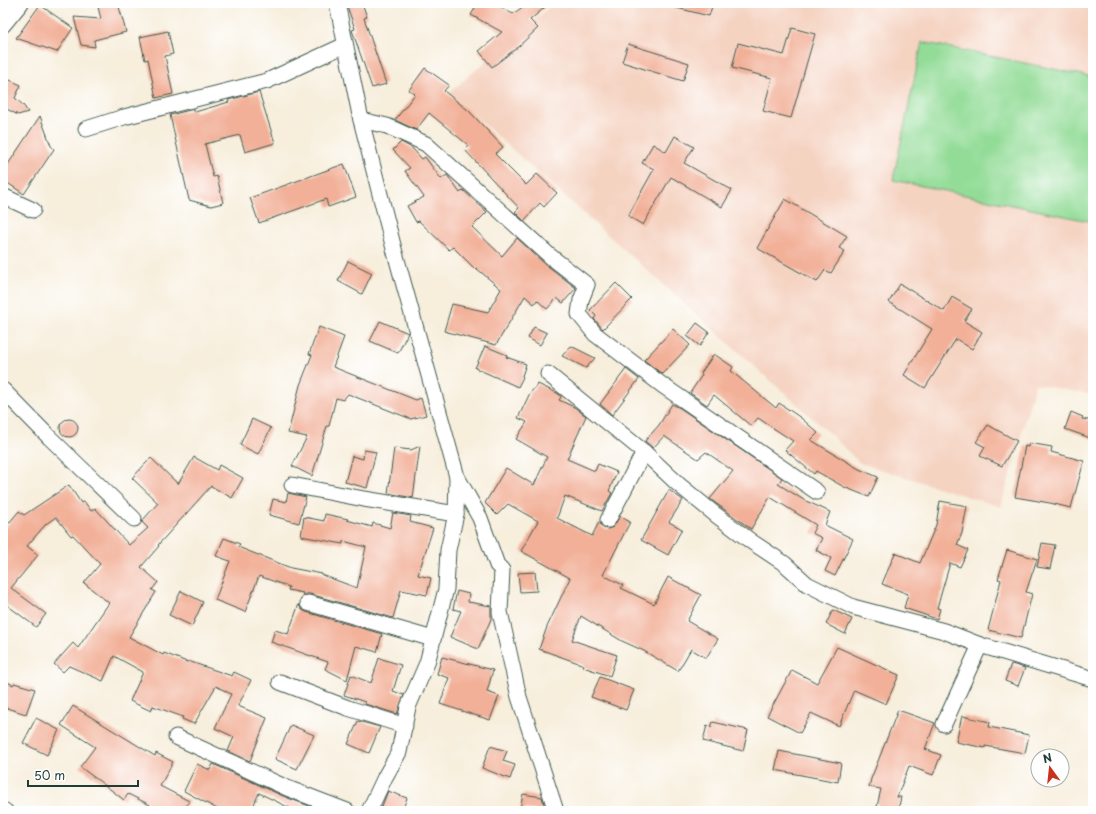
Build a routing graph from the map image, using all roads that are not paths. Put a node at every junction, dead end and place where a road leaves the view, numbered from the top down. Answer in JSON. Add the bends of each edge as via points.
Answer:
{"nodes":[{"id":1,"x":21,"y":3,"type":"edge"},
{"id":2,"x":337,"y":3,"type":"edge"},
{"id":3,"x":3,"y":26,"type":"edge"},
{"id":4,"x":345,"y":45,"type":"junction"},
{"id":5,"x":361,"y":120,"type":"junction"},
{"id":6,"x":86,"y":129,"type":"dead end"},
{"id":7,"x":3,"y":196,"type":"edge"},
{"id":8,"x":34,"y":210,"type":"dead end"},
{"id":9,"x":548,"y":374,"type":"dead end"},
{"id":10,"x":3,"y":390,"type":"edge"},
{"id":11,"x":644,"y":452,"type":"junction"},
{"id":12,"x":457,"y":477,"type":"junction"},
{"id":13,"x":292,"y":485,"type":"dead end"},
{"id":14,"x":817,"y":492,"type":"dead end"},
{"id":15,"x":456,"y":514,"type":"junction"},
{"id":16,"x":134,"y":519,"type":"dead end"},
{"id":17,"x":608,"y":520,"type":"dead end"},
{"id":18,"x":308,"y":603,"type":"dead end"},
{"id":19,"x":433,"y":639,"type":"junction"},
{"id":20,"x":980,"y":644,"type":"junction"},
{"id":21,"x":1093,"y":679,"type":"edge"},
{"id":22,"x":280,"y":682,"type":"dead end"},
{"id":23,"x":944,"y":724,"type":"dead end"},
{"id":24,"x":405,"y":726,"type":"junction"},
{"id":25,"x":176,"y":737,"type":"dead end"},
{"id":26,"x":347,"y":811,"type":"edge"},
{"id":27,"x":369,"y":811,"type":"edge"},
{"id":28,"x":556,"y":811,"type":"edge"}],
"edges":[{"from":1,"to":3,"type":"street"},
{"from":2,"to":4,"type":"street"},
{"from":4,"to":5,"type":"street"},
{"from":4,"to":6,"type":"street","via":[[267,81]]},
{"from":5,"to":12,"type":"street"},
{"from":5,"to":14,"type":"street","via":[[387,126],[426,144],[550,256],[587,285],[579,314],[595,334],[662,385]]},
{"from":7,"to":8,"type":"street"},
{"from":9,"to":11,"type":"street"},
{"from":10,"to":16,"type":"street"},
{"from":11,"to":17,"type":"street"},
{"from":11,"to":20,"type":"street","via":[[716,515],[785,564],[807,584],[853,607],[944,631]]},
{"from":12,"to":15,"type":"street"},
{"from":12,"to":28,"type":"street","via":[[480,518],[497,564],[502,570],[500,612],[519,697]]},
{"from":13,"to":15,"type":"street"},
{"from":15,"to":19,"type":"street","via":[[448,550],[446,589]]},
{"from":18,"to":19,"type":"street"},
{"from":19,"to":24,"type":"street","via":[[428,662],[408,707]]},
{"from":20,"to":21,"type":"street"},
{"from":20,"to":23,"type":"street"},
{"from":22,"to":24,"type":"street"},
{"from":24,"to":27,"type":"street","via":[[399,752]]},
{"from":25,"to":26,"type":"street","via":[[286,788]]}]}
